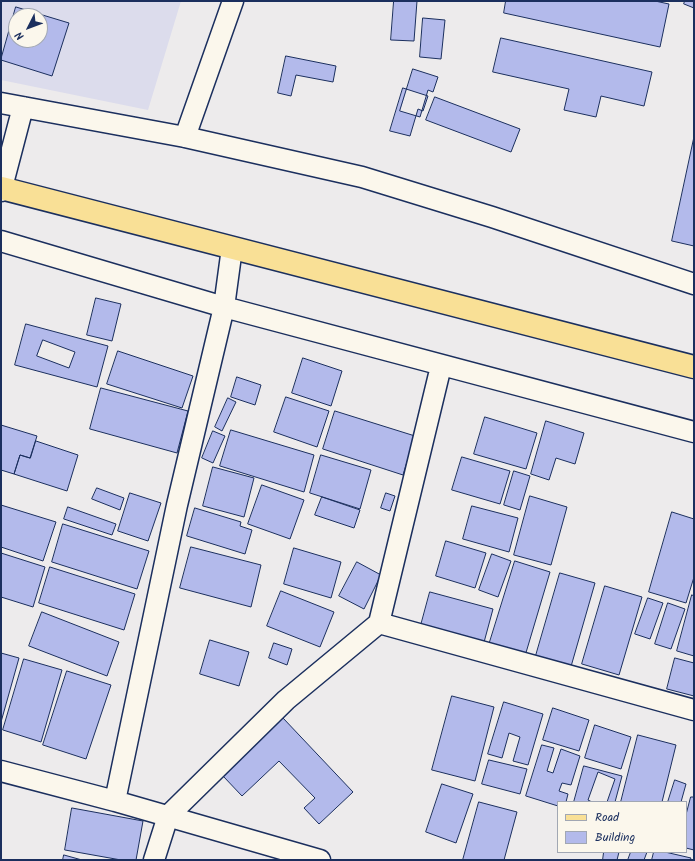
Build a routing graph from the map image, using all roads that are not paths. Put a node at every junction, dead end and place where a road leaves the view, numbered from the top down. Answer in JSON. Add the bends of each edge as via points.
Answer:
{"nodes":[{"id":1,"x":233,"y":1,"type":"edge"},
{"id":2,"x":1,"y":103,"type":"edge"},
{"id":3,"x":23,"y":107,"type":"junction"},
{"id":4,"x":185,"y":138,"type":"junction"},
{"id":5,"x":1,"y":189,"type":"edge"},
{"id":6,"x":1,"y":241,"type":"edge"},
{"id":7,"x":232,"y":248,"type":"junction"},
{"id":8,"x":694,"y":284,"type":"edge"},
{"id":9,"x":224,"y":307,"type":"junction"},
{"id":10,"x":441,"y":366,"type":"junction"},
{"id":11,"x":694,"y":367,"type":"edge"},
{"id":12,"x":694,"y":432,"type":"edge"},
{"id":13,"x":379,"y":623,"type":"junction"},
{"id":14,"x":694,"y":710,"type":"edge"},
{"id":15,"x":1,"y":771,"type":"edge"},
{"id":16,"x":115,"y":801,"type":"junction"},
{"id":17,"x":168,"y":816,"type":"junction"},
{"id":18,"x":154,"y":860,"type":"edge"},
{"id":19,"x":320,"y":860,"type":"edge"}],
"edges":[{"from":1,"to":4,"type":"street"},
{"from":2,"to":3,"type":"street"},
{"from":3,"to":4,"type":"street"},
{"from":3,"to":5,"type":"street"},
{"from":4,"to":8,"type":"street","via":[[362,177]]},
{"from":5,"to":7,"type":"main road"},
{"from":6,"to":9,"type":"street"},
{"from":7,"to":9,"type":"street"},
{"from":7,"to":11,"type":"main road"},
{"from":9,"to":10,"type":"street"},
{"from":9,"to":16,"type":"street","via":[[177,505]]},
{"from":10,"to":12,"type":"street"},
{"from":10,"to":13,"type":"street"},
{"from":13,"to":14,"type":"street"},
{"from":13,"to":17,"type":"street","via":[[286,700]]},
{"from":15,"to":16,"type":"street"},
{"from":16,"to":17,"type":"street"},
{"from":17,"to":18,"type":"street"},
{"from":17,"to":19,"type":"street"}]}
